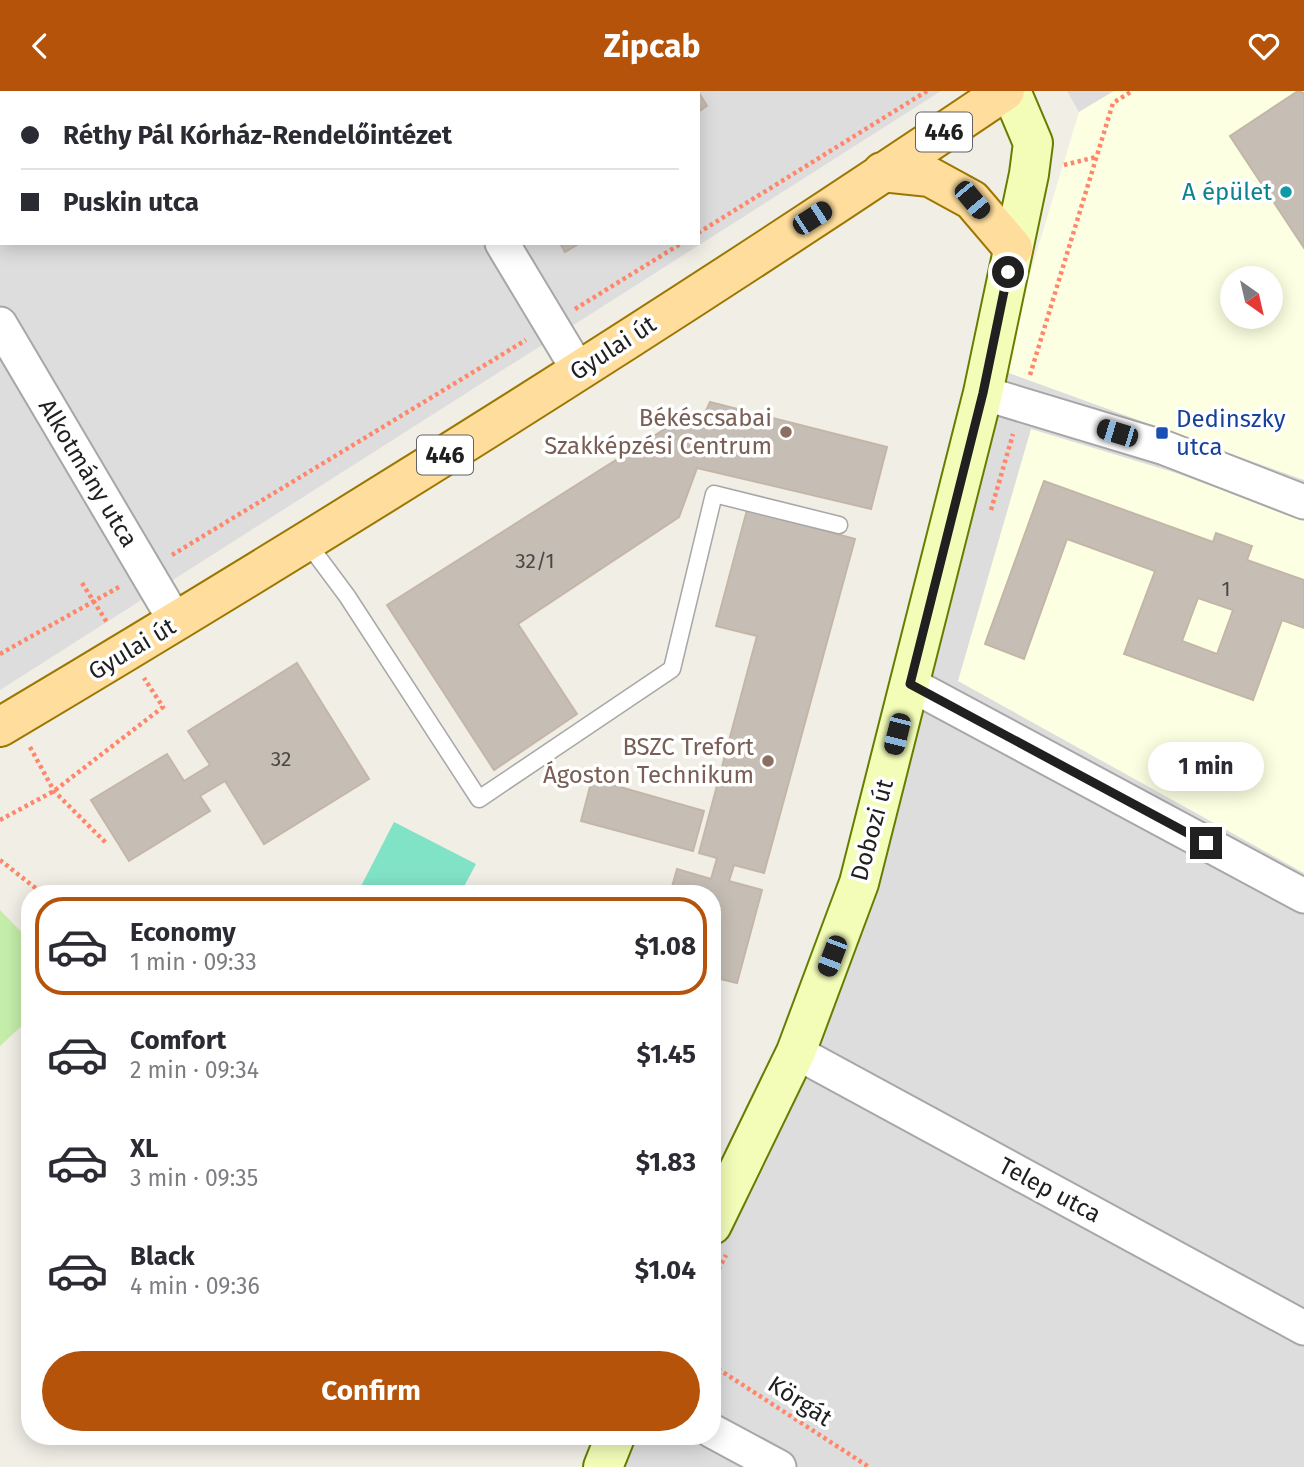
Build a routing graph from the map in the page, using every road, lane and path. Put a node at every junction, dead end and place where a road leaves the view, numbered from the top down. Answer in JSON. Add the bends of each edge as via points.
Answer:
{"nodes":[{"id":1,"x":927,"y":91,"type":"edge"},
{"id":2,"x":1005,"y":91,"type":"edge"},
{"id":3,"x":1011,"y":91,"type":"edge"},
{"id":4,"x":1132,"y":91,"type":"edge"},
{"id":5,"x":1097,"y":156,"type":"dead end"},
{"id":6,"x":882,"y":172,"type":"junction"},
{"id":7,"x":700,"y":232,"type":"edge"},
{"id":8,"x":503,"y":245,"type":"edge"},
{"id":9,"x":679,"y":245,"type":"edge"},
{"id":10,"x":1013,"y":248,"type":"junction"},
{"id":11,"x":0,"y":324,"type":"edge"},
{"id":12,"x":551,"y":324,"type":"junction"},
{"id":13,"x":579,"y":371,"type":"junction"},
{"id":14,"x":983,"y":393,"type":"junction"},
{"id":15,"x":1304,"y":502,"type":"edge"},
{"id":16,"x":839,"y":526,"type":"dead end"},
{"id":17,"x":306,"y":541,"type":"junction"},
{"id":18,"x":146,"y":571,"type":"junction"},
{"id":19,"x":176,"y":622,"type":"junction"},
{"id":20,"x":0,"y":654,"type":"edge"},
{"id":21,"x":910,"y":684,"type":"junction"},
{"id":22,"x":7,"y":723,"type":"edge"},
{"id":23,"x":54,"y":791,"type":"junction"},
{"id":24,"x":0,"y":820,"type":"edge"},
{"id":25,"x":107,"y":844,"type":"dead end"},
{"id":26,"x":0,"y":860,"type":"edge"},
{"id":27,"x":32,"y":885,"type":"edge"},
{"id":28,"x":1304,"y":896,"type":"edge"},
{"id":29,"x":796,"y":1052,"type":"junction"},
{"id":30,"x":721,"y":1206,"type":"edge"},
{"id":31,"x":1304,"y":1328,"type":"edge"},
{"id":32,"x":721,"y":1371,"type":"edge"},
{"id":33,"x":721,"y":1436,"type":"edge"},
{"id":34,"x":612,"y":1445,"type":"edge"},
{"id":35,"x":603,"y":1467,"type":"edge"},
{"id":36,"x":779,"y":1467,"type":"edge"},
{"id":37,"x":869,"y":1467,"type":"edge"}],
"edges":[{"from":1,"to":7,"type":"path"},
{"from":2,"to":6,"type":"main road","name":"Gyulai út","number":"446"},
{"from":3,"to":10,"type":"main road","name":"Dobozi út","via":[[1033,143]]},
{"from":4,"to":5,"type":"path","via":[[1113,103]]},
{"from":6,"to":10,"type":"main road","via":[[930,177],[972,200]]},
{"from":6,"to":13,"type":"main road","name":"Gyulai út","number":"446"},
{"from":8,"to":12,"type":"street"},
{"from":9,"to":12,"type":"path"},
{"from":10,"to":14,"type":"main road","name":"Dobozi út"},
{"from":11,"to":18,"type":"street","name":"Alkotmány utca"},
{"from":12,"to":13,"type":"street"},
{"from":12,"to":18,"type":"path"},
{"from":13,"to":17,"type":"main road","name":"Gyulai út","number":"446"},
{"from":14,"to":15,"type":"street","via":[[1165,448]]},
{"from":14,"to":21,"type":"main road","name":"Dobozi út"},
{"from":16,"to":17,"type":"lane","via":[[715,494],[672,669],[479,799]]},
{"from":17,"to":19,"type":"main road","name":"Gyulai út","number":"446"},
{"from":18,"to":19,"type":"street","name":"Alkotmány utca"},
{"from":18,"to":20,"type":"path"},
{"from":19,"to":22,"type":"main road","name":"Gyulai út","number":"446"},
{"from":21,"to":28,"type":"street"},
{"from":21,"to":29,"type":"main road","name":"Dobozi út","via":[[859,883]]},
{"from":22,"to":23,"type":"path"},
{"from":23,"to":24,"type":"path"},
{"from":23,"to":25,"type":"path"},
{"from":26,"to":27,"type":"path"},
{"from":29,"to":30,"type":"main road","name":"Dobozi út"},
{"from":29,"to":31,"type":"street","name":"Telep utca"},
{"from":32,"to":37,"type":"path","name":"Körgát"},
{"from":33,"to":36,"type":"street"},
{"from":34,"to":35,"type":"main road"}]}
